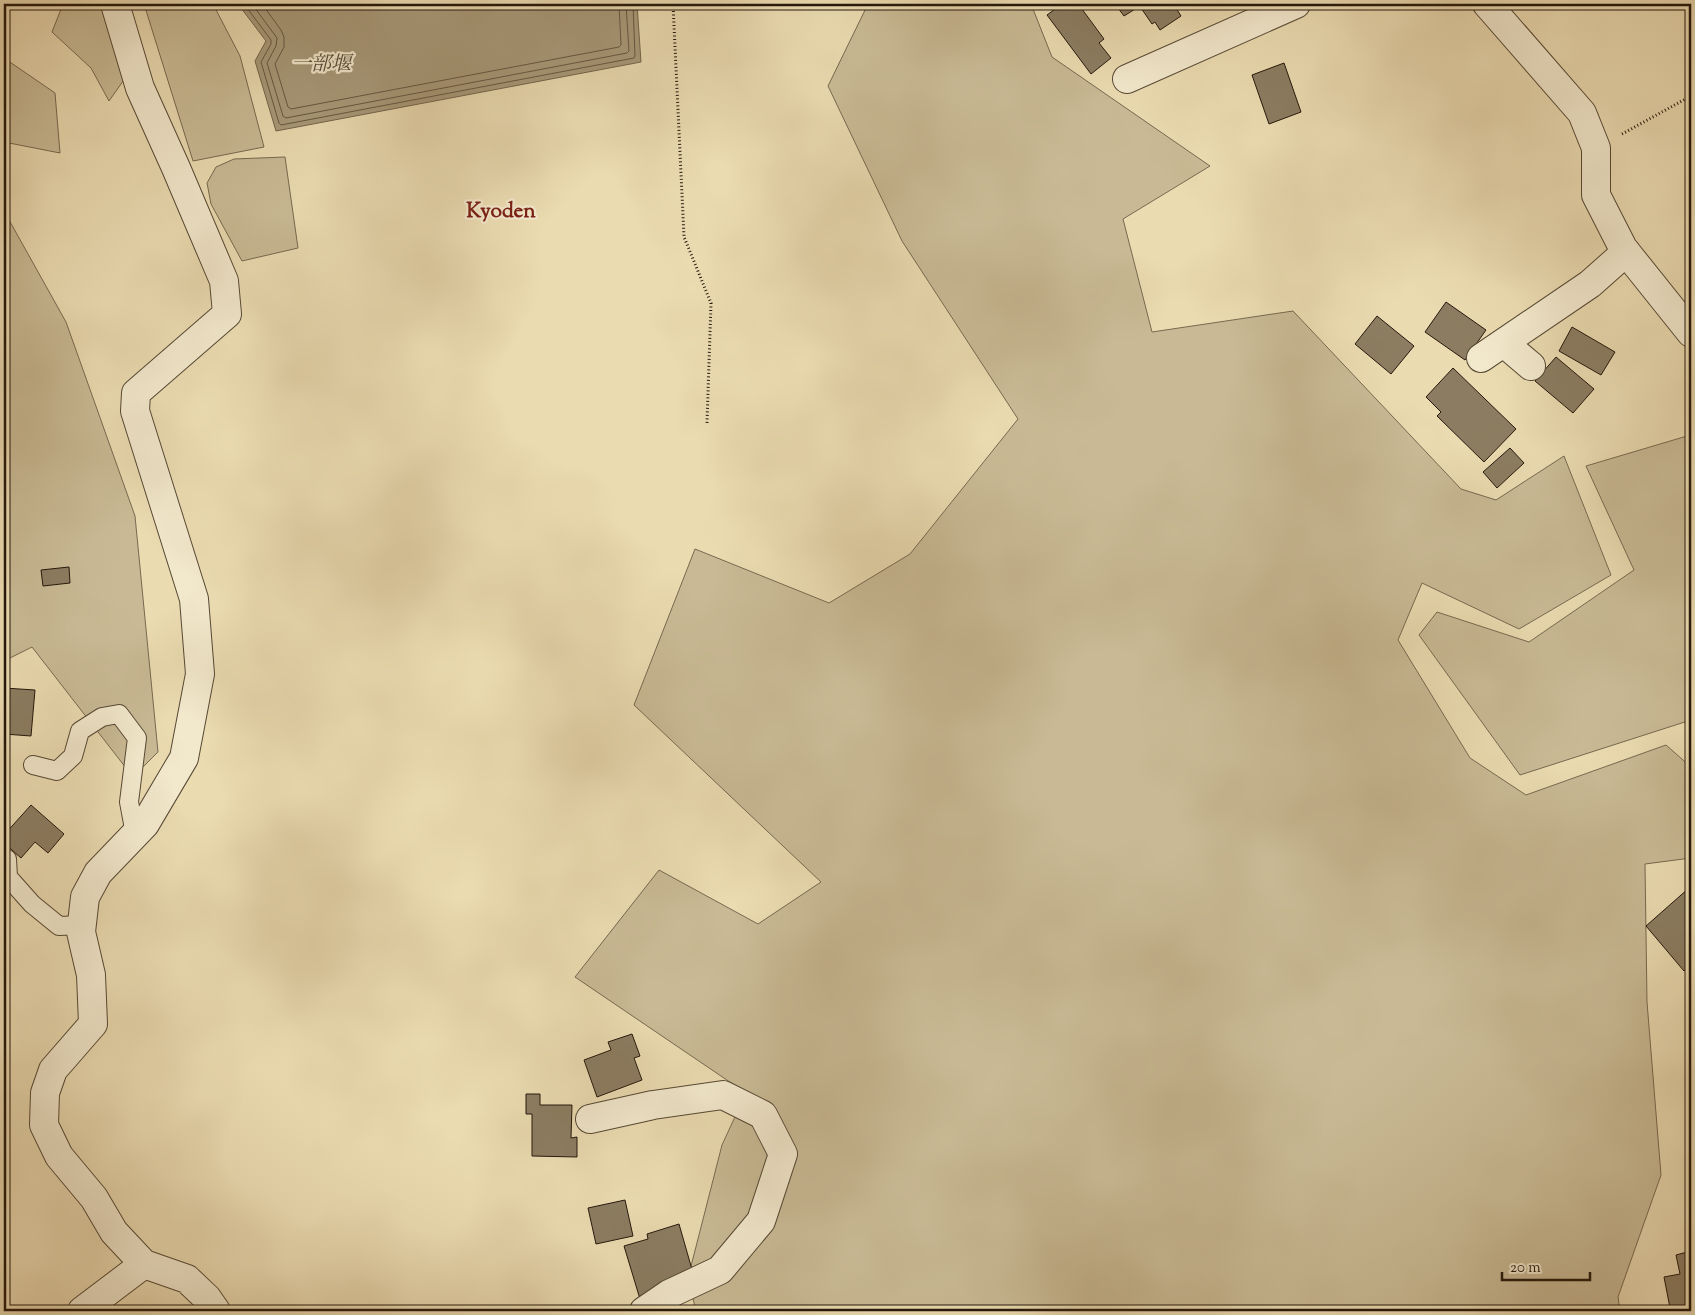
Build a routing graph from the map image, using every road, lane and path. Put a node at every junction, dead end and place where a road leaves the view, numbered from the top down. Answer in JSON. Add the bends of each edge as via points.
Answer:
{"nodes":[{"id":1,"x":115,"y":4,"type":"edge"},
{"id":2,"x":673,"y":4,"type":"edge"},
{"id":3,"x":1296,"y":4,"type":"edge"},
{"id":4,"x":1487,"y":4,"type":"edge"},
{"id":5,"x":1127,"y":79,"type":"dead end"},
{"id":6,"x":1691,"y":96,"type":"edge"},
{"id":7,"x":1596,"y":148,"type":"junction"},
{"id":8,"x":1626,"y":252,"type":"junction"},
{"id":9,"x":1691,"y":333,"type":"edge"},
{"id":10,"x":1504,"y":343,"type":"junction"},
{"id":11,"x":1481,"y":358,"type":"dead end"},
{"id":12,"x":1531,"y":366,"type":"dead end"},
{"id":13,"x":707,"y":423,"type":"dead end"},
{"id":14,"x":33,"y":765,"type":"dead end"},
{"id":15,"x":135,"y":834,"type":"junction"},
{"id":16,"x":7,"y":859,"type":"dead end"},
{"id":17,"x":82,"y":925,"type":"junction"},
{"id":18,"x":590,"y":1119,"type":"dead end"},
{"id":19,"x":144,"y":1264,"type":"junction"},
{"id":20,"x":82,"y":1311,"type":"edge"},
{"id":21,"x":216,"y":1311,"type":"edge"},
{"id":22,"x":644,"y":1311,"type":"edge"}],
"edges":[{"from":1,"to":15,"type":"street","via":[[140,88],[224,281],[227,314],[136,393],[135,411],[194,599],[200,674],[184,758],[145,824]]},
{"from":2,"to":13,"type":"path","via":[[684,237],[711,303]]},
{"from":3,"to":5,"type":"street"},
{"from":4,"to":7,"type":"street","via":[[1582,113]]},
{"from":6,"to":7,"type":"path"},
{"from":7,"to":8,"type":"street","via":[[1596,195]]},
{"from":8,"to":9,"type":"street"},
{"from":8,"to":10,"type":"street","via":[[1590,284]]},
{"from":10,"to":11,"type":"street"},
{"from":10,"to":12,"type":"street"},
{"from":14,"to":15,"type":"lane","via":[[57,771],[73,756],[80,731],[102,717],[119,714],[136,738],[129,802]]},
{"from":15,"to":17,"type":"street","via":[[98,873],[85,897]]},
{"from":16,"to":17,"type":"lane","via":[[8,877],[32,904],[59,926]]},
{"from":17,"to":19,"type":"street","via":[[93,1024],[53,1070],[45,1093],[44,1125],[58,1156],[94,1198],[114,1232]]},
{"from":18,"to":22,"type":"street","via":[[653,1105],[723,1095],[762,1115],[783,1154],[761,1221],[720,1270],[669,1294]]},
{"from":19,"to":20,"type":"street"},
{"from":19,"to":21,"type":"street","via":[[187,1279],[208,1298]]}]}
